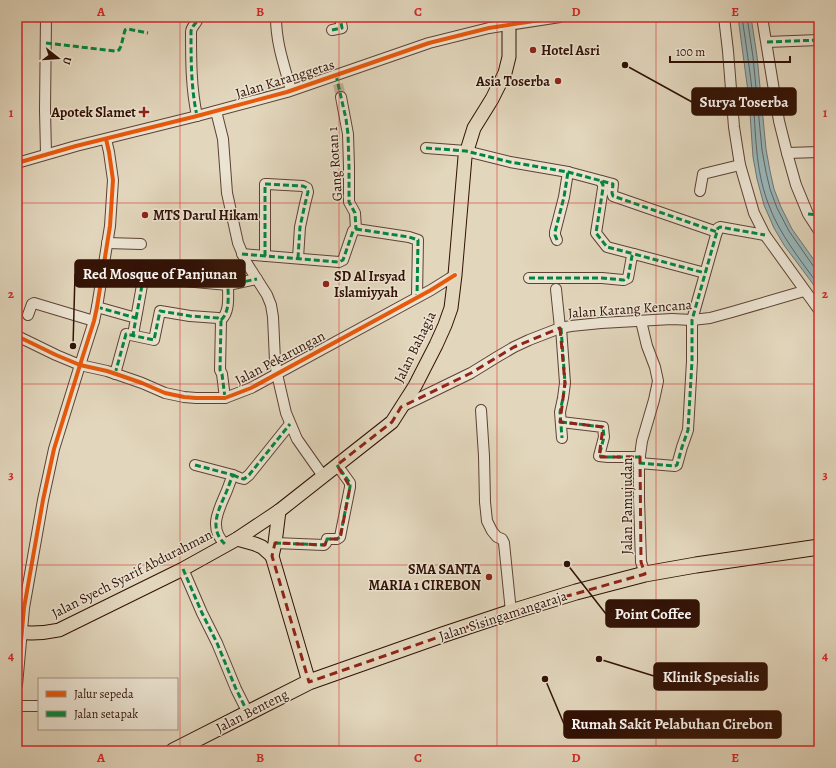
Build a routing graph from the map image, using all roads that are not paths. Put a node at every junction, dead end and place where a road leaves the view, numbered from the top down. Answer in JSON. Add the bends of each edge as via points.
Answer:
{"nodes":[{"id":1,"x":46,"y":17,"type":"edge"},
{"id":2,"x":198,"y":17,"type":"edge"},
{"id":3,"x":276,"y":17,"type":"edge"},
{"id":4,"x":340,"y":17,"type":"edge"},
{"id":5,"x":560,"y":17,"type":"edge"},
{"id":6,"x":724,"y":17,"type":"edge"},
{"id":7,"x":762,"y":17,"type":"edge"},
{"id":8,"x":510,"y":21,"type":"edge"},
{"id":9,"x":332,"y":30,"type":"dead end"},
{"id":10,"x":819,"y":40,"type":"edge"},
{"id":11,"x":767,"y":42,"type":"junction"},
{"id":12,"x":292,"y":90,"type":"junction"},
{"id":13,"x":341,"y":97,"type":"tunnel mouth"},
{"id":14,"x":216,"y":110,"type":"junction"},
{"id":15,"x":197,"y":116,"type":"junction"},
{"id":16,"x":106,"y":139,"type":"junction"},
{"id":17,"x":426,"y":148,"type":"dead end"},
{"id":18,"x":466,"y":151,"type":"junction"},
{"id":19,"x":819,"y":152,"type":"edge"},
{"id":20,"x":787,"y":153,"type":"junction"},
{"id":21,"x":46,"y":154,"type":"junction"},
{"id":22,"x":17,"y":163,"type":"edge"},
{"id":23,"x":740,"y":165,"type":"junction"},
{"id":24,"x":568,"y":172,"type":"junction"},
{"id":25,"x":600,"y":181,"type":"junction"},
{"id":26,"x":700,"y":191,"type":"dead end"},
{"id":27,"x":808,"y":214,"type":"junction"},
{"id":28,"x":819,"y":215,"type":"edge"},
{"id":29,"x":356,"y":229,"type":"junction"},
{"id":30,"x":717,"y":232,"type":"junction"},
{"id":31,"x":819,"y":232,"type":"edge"},
{"id":32,"x":765,"y":235,"type":"junction"},
{"id":33,"x":557,"y":240,"type":"dead end"},
{"id":34,"x":107,"y":244,"type":"junction"},
{"id":35,"x":141,"y":244,"type":"dead end"},
{"id":36,"x":242,"y":254,"type":"junction"},
{"id":37,"x":634,"y":254,"type":"junction"},
{"id":38,"x":264,"y":256,"type":"junction"},
{"id":39,"x":298,"y":258,"type":"junction"},
{"id":40,"x":103,"y":271,"type":"junction"},
{"id":41,"x":144,"y":274,"type":"junction"},
{"id":42,"x":705,"y":274,"type":"junction"},
{"id":43,"x":456,"y":275,"type":"junction"},
{"id":44,"x":529,"y":278,"type":"dead end"},
{"id":45,"x":257,"y":279,"type":"junction"},
{"id":46,"x":228,"y":285,"type":"junction"},
{"id":47,"x":556,"y":289,"type":"dead end"},
{"id":48,"x":804,"y":291,"type":"junction"},
{"id":49,"x":417,"y":297,"type":"junction"},
{"id":50,"x":97,"y":307,"type":"junction"},
{"id":51,"x":819,"y":310,"type":"edge"},
{"id":52,"x":28,"y":315,"type":"dead end"},
{"id":53,"x":136,"y":318,"type":"junction"},
{"id":54,"x":221,"y":320,"type":"junction"},
{"id":55,"x":692,"y":320,"type":"junction"},
{"id":56,"x":94,"y":321,"type":"junction"},
{"id":57,"x":641,"y":321,"type":"junction"},
{"id":58,"x":561,"y":328,"type":"junction"},
{"id":59,"x":133,"y":335,"type":"junction"},
{"id":60,"x":17,"y":336,"type":"edge"},
{"id":61,"x":80,"y":365,"type":"junction"},
{"id":62,"x":116,"y":374,"type":"junction"},
{"id":63,"x":277,"y":374,"type":"junction"},
{"id":64,"x":225,"y":398,"type":"junction"},
{"id":65,"x":401,"y":407,"type":"junction"},
{"id":66,"x":482,"y":410,"type":"dead end"},
{"id":67,"x":561,"y":422,"type":"junction"},
{"id":68,"x":290,"y":424,"type":"junction"},
{"id":69,"x":562,"y":438,"type":"dead end"},
{"id":70,"x":639,"y":460,"type":"junction"},
{"id":71,"x":195,"y":465,"type":"dead end"},
{"id":72,"x":337,"y":465,"type":"junction"},
{"id":73,"x":233,"y":474,"type":"junction"},
{"id":74,"x":323,"y":476,"type":"junction"},
{"id":75,"x":279,"y":511,"type":"junction"},
{"id":76,"x":231,"y":542,"type":"junction"},
{"id":77,"x":819,"y":547,"type":"edge"},
{"id":78,"x":274,"y":550,"type":"junction"},
{"id":79,"x":183,"y":569,"type":"junction"},
{"id":80,"x":645,"y":574,"type":"junction"},
{"id":81,"x":511,"y":612,"type":"junction"},
{"id":82,"x":19,"y":632,"type":"edge"},
{"id":83,"x":309,"y":682,"type":"junction"},
{"id":84,"x":17,"y":685,"type":"edge"},
{"id":85,"x":17,"y":706,"type":"edge"},
{"id":86,"x":38,"y":706,"type":"edge"},
{"id":87,"x":248,"y":713,"type":"junction"},
{"id":88,"x":174,"y":751,"type":"edge"}],
"edges":[{"from":1,"to":21,"type":"street"},
{"from":2,"to":15,"type":"street","via":[[191,30],[191,68]]},
{"from":3,"to":12,"type":"street","via":[[279,48]]},
{"from":4,"to":9,"type":"street","via":[[342,28]]},
{"from":5,"to":8,"type":"street","name":"Jalan Karanggetas"},
{"from":6,"to":23,"type":"street"},
{"from":7,"to":11,"type":"street"},
{"from":8,"to":12,"type":"street","name":"Jalan Karanggetas","via":[[429,43],[337,79]]},
{"from":8,"to":18,"type":"main road","name":"Jalan Bahagia","via":[[509,58],[505,73],[474,128]]},
{"from":10,"to":11,"type":"street"},
{"from":11,"to":20,"type":"street","via":[[779,121]]},
{"from":12,"to":14,"type":"street","name":"Jalan Karanggetas"},
{"from":13,"to":29,"type":"street","name":"Gang Rotan 1","via":[[348,134],[349,202],[355,213]]},
{"from":14,"to":15,"type":"street","name":"Jalan Karanggetas"},
{"from":14,"to":36,"type":"street","via":[[223,139],[227,193]]},
{"from":15,"to":16,"type":"street","name":"Jalan Karanggetas"},
{"from":16,"to":21,"type":"street","name":"Jalan Karanggetas"},
{"from":16,"to":34,"type":"street","via":[[113,180]]},
{"from":17,"to":18,"type":"street"},
{"from":18,"to":24,"type":"street"},
{"from":18,"to":43,"type":"main road","name":"Jalan Bahagia"},
{"from":19,"to":20,"type":"street"},
{"from":20,"to":27,"type":"street"},
{"from":21,"to":22,"type":"street","name":"Jalan Karanggetas"},
{"from":23,"to":26,"type":"street","via":[[703,174]]},
{"from":23,"to":32,"type":"street","via":[[754,213]]},
{"from":24,"to":25,"type":"street"},
{"from":24,"to":33,"type":"street","via":[[555,232]]},
{"from":25,"to":30,"type":"street","via":[[613,184],[613,196]]},
{"from":25,"to":37,"type":"street","via":[[603,185],[596,234],[607,247]]},
{"from":27,"to":28,"type":"street"},
{"from":27,"to":31,"type":"street"},
{"from":29,"to":39,"type":"street","via":[[353,230],[343,260],[340,262]]},
{"from":29,"to":49,"type":"street","via":[[418,240]]},
{"from":30,"to":32,"type":"street","via":[[720,227]]},
{"from":30,"to":42,"type":"street"},
{"from":32,"to":48,"type":"street"},
{"from":34,"to":35,"type":"street"},
{"from":34,"to":40,"type":"street"},
{"from":36,"to":38,"type":"street"},
{"from":36,"to":45,"type":"street"},
{"from":37,"to":42,"type":"street"},
{"from":37,"to":44,"type":"street","via":[[628,278],[624,280]]},
{"from":38,"to":39,"type":"street"},
{"from":38,"to":39,"type":"street","via":[[265,184],[302,186],[307,188],[308,194],[300,227]]},
{"from":40,"to":41,"type":"street"},
{"from":40,"to":50,"type":"street"},
{"from":41,"to":46,"type":"street","via":[[161,279]]},
{"from":41,"to":53,"type":"street"},
{"from":42,"to":55,"type":"street"},
{"from":43,"to":49,"type":"street","name":"Jalan Pekarungan"},
{"from":43,"to":65,"type":"main road","name":"Jalan Bahagia","via":[[451,308],[445,326],[415,386]]},
{"from":45,"to":46,"type":"street"},
{"from":45,"to":63,"type":"street","via":[[267,295],[273,317]]},
{"from":46,"to":54,"type":"street","via":[[227,310]]},
{"from":47,"to":58,"type":"street"},
{"from":48,"to":51,"type":"street"},
{"from":48,"to":55,"type":"street","name":"Jalan Karang Kencana","via":[[710,318]]},
{"from":49,"to":63,"type":"street","name":"Jalan Pekarungan"},
{"from":50,"to":53,"type":"street"},
{"from":50,"to":56,"type":"street"},
{"from":52,"to":56,"type":"street","via":[[34,303]]},
{"from":53,"to":59,"type":"street"},
{"from":54,"to":59,"type":"street","via":[[160,311],[154,340]]},
{"from":54,"to":64,"type":"street","via":[[220,370]]},
{"from":55,"to":57,"type":"street","name":"Jalan Karang Kencana"},
{"from":55,"to":70,"type":"street","via":[[688,430],[677,464],[675,466]]},
{"from":56,"to":61,"type":"street"},
{"from":57,"to":58,"type":"street","name":"Jalan Karang Kencana"},
{"from":57,"to":70,"type":"street","name":"Jalan Pamujudan","via":[[658,381]]},
{"from":58,"to":65,"type":"street","name":"Jalan Karang Kencana","via":[[514,347],[471,374]]},
{"from":58,"to":67,"type":"street","via":[[565,383],[560,412]]},
{"from":59,"to":62,"type":"street","via":[[126,334]]},
{"from":60,"to":61,"type":"street","name":"Jalan Pekarungan"},
{"from":61,"to":62,"type":"street","name":"Jalan Pekarungan"},
{"from":61,"to":82,"type":"street","via":[[54,449]]},
{"from":62,"to":64,"type":"street","name":"Jalan Pekarungan","via":[[165,393],[184,397]]},
{"from":63,"to":64,"type":"street","name":"Jalan Pekarungan"},
{"from":63,"to":68,"type":"street"},
{"from":65,"to":72,"type":"main road","name":"Jalan Bahagia","via":[[392,422]]},
{"from":66,"to":81,"type":"street","via":[[487,521],[492,531],[504,543]]},
{"from":67,"to":69,"type":"street"},
{"from":67,"to":70,"type":"street","via":[[603,427],[604,437],[599,456]]},
{"from":68,"to":73,"type":"street","via":[[249,475],[243,479]]},
{"from":68,"to":74,"type":"street","via":[[298,441]]},
{"from":70,"to":80,"type":"street","name":"Jalan Pamujudan","via":[[641,562]]},
{"from":71,"to":73,"type":"street"},
{"from":72,"to":74,"type":"main road","name":"Jalan Bahagia"},
{"from":72,"to":78,"type":"street","via":[[350,483],[340,537],[327,539],[324,545]]},
{"from":73,"to":76,"type":"street","via":[[219,508],[216,524],[217,533],[223,542]]},
{"from":74,"to":75,"type":"main road","name":"Jalan Bahagia"},
{"from":75,"to":76,"type":"main road","name":"Jalan Bahagia"},
{"from":75,"to":78,"type":"main road"},
{"from":76,"to":78,"type":"main road","via":[[255,544]]},
{"from":76,"to":79,"type":"main road","name":"Jalan Syech Syarif Abdurahman"},
{"from":77,"to":80,"type":"highway","name":"Jalan Sisingamangaraja"},
{"from":78,"to":83,"type":"main road"},
{"from":79,"to":82,"type":"main road","name":"Jalan Syech Syarif Abdurahman","via":[[59,630],[45,633]]},
{"from":79,"to":87,"type":"street"},
{"from":80,"to":81,"type":"highway","name":"Jalan Sisingamangaraja"},
{"from":81,"to":83,"type":"highway","name":"Jalan Sisingamangaraja"},
{"from":82,"to":84,"type":"street"},
{"from":83,"to":87,"type":"highway","name":"Jalan Benteng"},
{"from":85,"to":86,"type":"street"},
{"from":87,"to":88,"type":"highway","name":"Jalan Benteng"}]}
